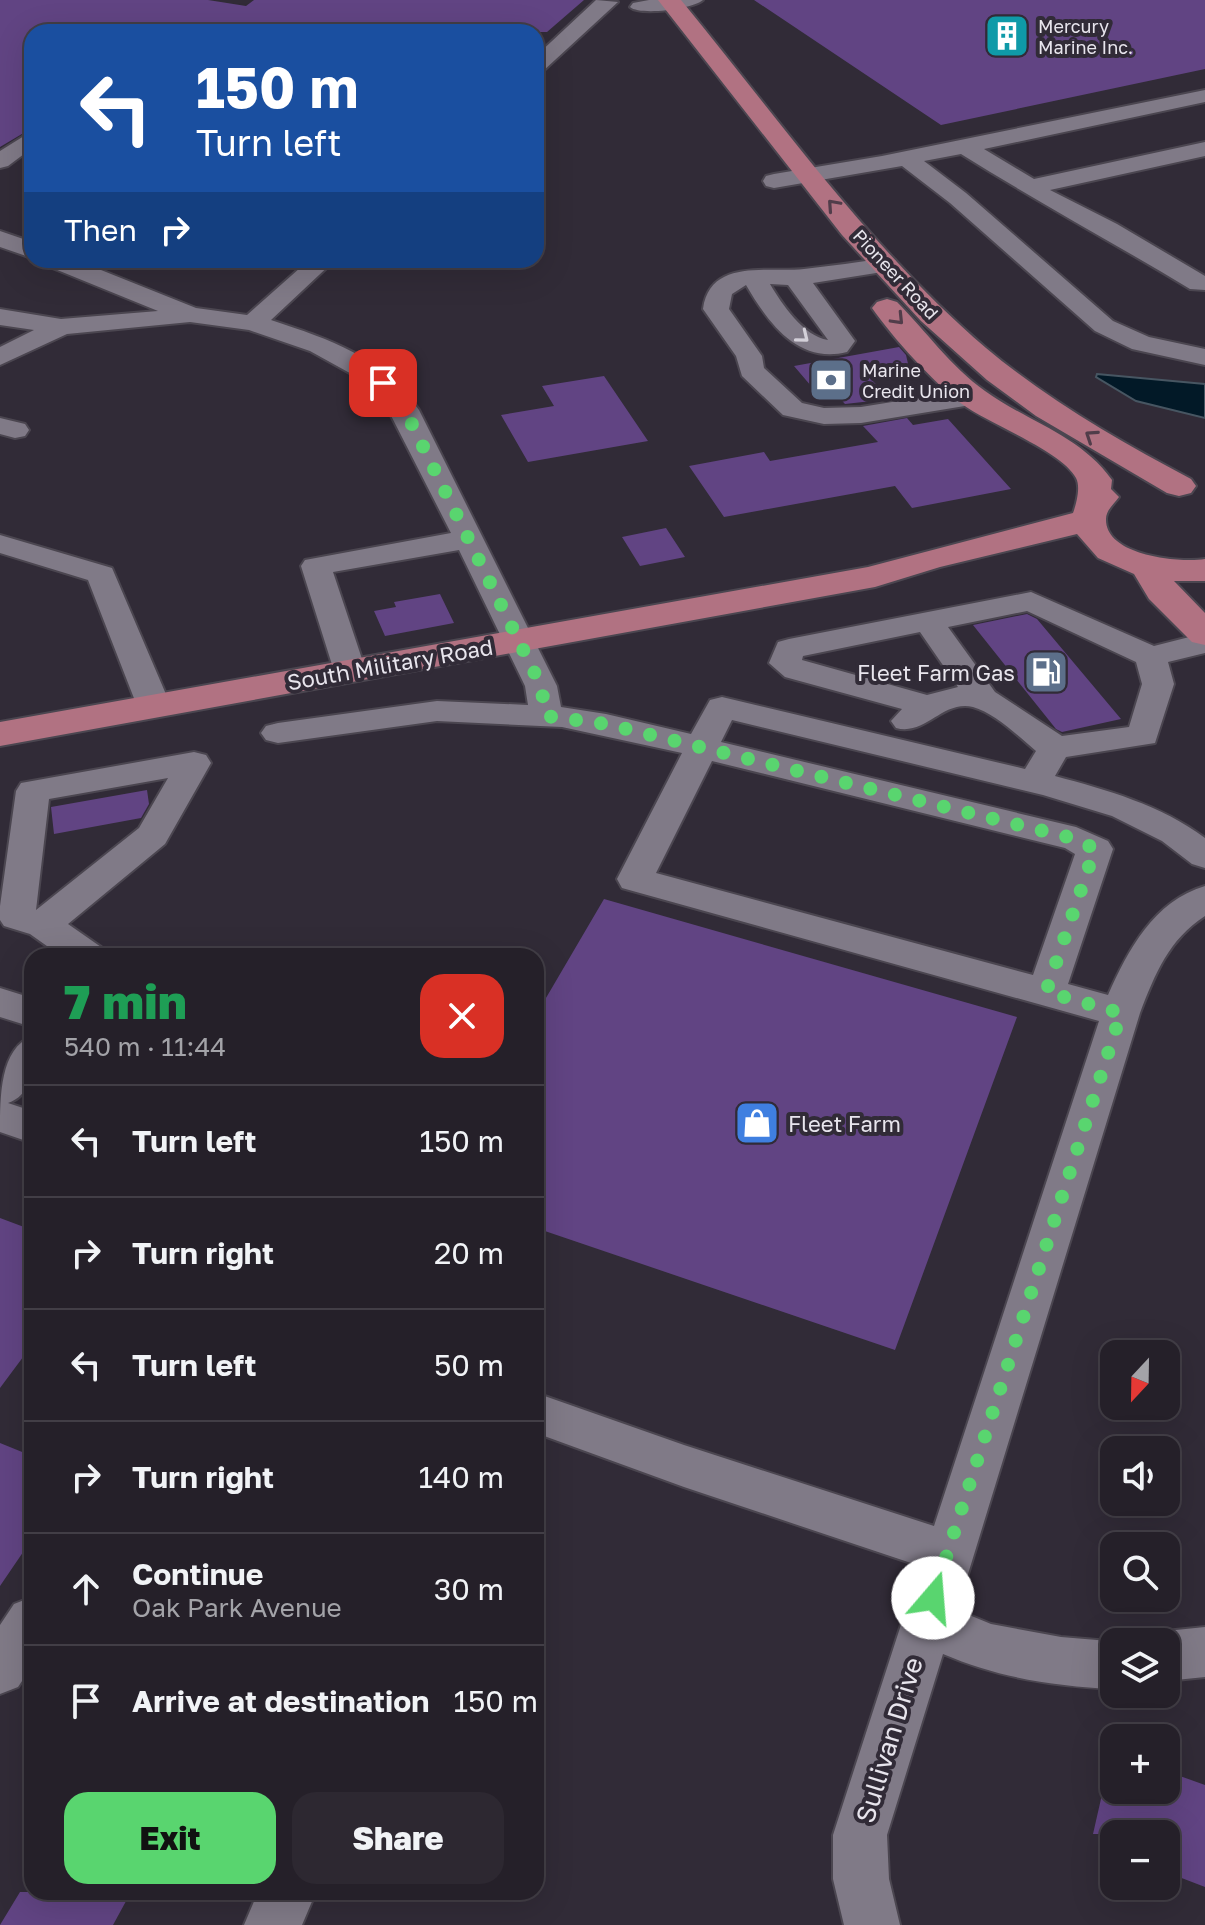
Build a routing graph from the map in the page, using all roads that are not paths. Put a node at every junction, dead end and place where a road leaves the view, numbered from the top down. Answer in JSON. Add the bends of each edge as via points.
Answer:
{"nodes":[{"id":1,"x":606,"y":0,"type":"edge"},
{"id":2,"x":678,"y":1,"type":"edge"},
{"id":3,"x":637,"y":3,"type":"edge"},
{"id":4,"x":658,"y":31,"type":"dead end"},
{"id":5,"x":544,"y":60,"type":"edge"},
{"id":6,"x":1205,"y":96,"type":"edge"},
{"id":7,"x":24,"y":144,"type":"edge"},
{"id":8,"x":963,"y":145,"type":"junction"},
{"id":9,"x":1205,"y":149,"type":"edge"},
{"id":10,"x":904,"y":157,"type":"junction"},
{"id":11,"x":757,"y":159,"type":"dead end"},
{"id":12,"x":0,"y":161,"type":"edge"},
{"id":13,"x":807,"y":176,"type":"junction"},
{"id":14,"x":774,"y":181,"type":"junction"},
{"id":15,"x":1030,"y":187,"type":"junction"},
{"id":16,"x":796,"y":208,"type":"dead end"},
{"id":17,"x":0,"y":238,"type":"edge"},
{"id":18,"x":828,"y":244,"type":"dead end"},
{"id":19,"x":24,"y":248,"type":"edge"},
{"id":20,"x":886,"y":265,"type":"junction"},
{"id":21,"x":74,"y":268,"type":"edge"},
{"id":22,"x":314,"y":268,"type":"edge"},
{"id":23,"x":851,"y":270,"type":"junction"},
{"id":24,"x":795,"y":277,"type":"junction"},
{"id":25,"x":754,"y":278,"type":"junction"},
{"id":26,"x":1205,"y":283,"type":"edge"},
{"id":27,"x":191,"y":315,"type":"junction"},
{"id":28,"x":0,"y":317,"type":"edge"},
{"id":29,"x":253,"y":323,"type":"junction"},
{"id":30,"x":61,"y":327,"type":"junction"},
{"id":31,"x":0,"y":357,"type":"edge"},
{"id":32,"x":1205,"y":357,"type":"edge"},
{"id":33,"x":973,"y":397,"type":"junction"},
{"id":34,"x":1198,"y":487,"type":"edge"},
{"id":35,"x":1090,"y":512,"type":"junction"},
{"id":36,"x":469,"y":539,"type":"junction"},
{"id":37,"x":0,"y":544,"type":"edge"},
{"id":38,"x":1140,"y":564,"type":"junction"},
{"id":39,"x":1205,"y":570,"type":"edge"},
{"id":40,"x":875,"y":576,"type":"junction"},
{"id":41,"x":927,"y":620,"type":"junction"},
{"id":42,"x":1205,"y":634,"type":"edge"},
{"id":43,"x":518,"y":641,"type":"junction"},
{"id":44,"x":1205,"y":643,"type":"edge"},
{"id":45,"x":1151,"y":657,"type":"junction"},
{"id":46,"x":350,"y":671,"type":"junction"},
{"id":47,"x":983,"y":699,"type":"junction"},
{"id":48,"x":925,"y":705,"type":"junction"},
{"id":49,"x":154,"y":706,"type":"junction"},
{"id":50,"x":546,"y":716,"type":"junction"},
{"id":51,"x":278,"y":733,"type":"dead end"},
{"id":52,"x":0,"y":734,"type":"edge"},
{"id":53,"x":702,"y":747,"type":"junction"},
{"id":54,"x":890,"y":747,"type":"junction"},
{"id":55,"x":1055,"y":748,"type":"junction"},
{"id":56,"x":1042,"y":784,"type":"junction"},
{"id":57,"x":878,"y":791,"type":"junction"},
{"id":58,"x":1034,"y":829,"type":"junction"},
{"id":59,"x":1205,"y":856,"type":"edge"},
{"id":60,"x":1205,"y":899,"type":"edge"},
{"id":61,"x":20,"y":918,"type":"edge"},
{"id":62,"x":74,"y":948,"type":"edge"},
{"id":63,"x":1046,"y":992,"type":"junction"},
{"id":64,"x":0,"y":1002,"type":"edge"},
{"id":65,"x":24,"y":1010,"type":"edge"},
{"id":66,"x":1121,"y":1013,"type":"junction"},
{"id":67,"x":24,"y":1072,"type":"edge"},
{"id":68,"x":8,"y":1115,"type":"edge"},
{"id":69,"x":544,"y":1416,"type":"edge"},
{"id":70,"x":948,"y":1553,"type":"junction"},
{"id":71,"x":926,"y":1621,"type":"junction"},
{"id":72,"x":24,"y":1633,"type":"edge"},
{"id":73,"x":1205,"y":1652,"type":"edge"},
{"id":74,"x":1180,"y":1655,"type":"edge"},
{"id":75,"x":1100,"y":1663,"type":"edge"},
{"id":76,"x":0,"y":1669,"type":"edge"},
{"id":77,"x":284,"y":1900,"type":"edge"},
{"id":78,"x":272,"y":1925,"type":"edge"},
{"id":79,"x":872,"y":1925,"type":"edge"}],
"edges":[{"from":1,"to":5,"type":"street"},
{"from":2,"to":3,"type":"street"},
{"from":2,"to":13,"type":"main road","name":"Pioneer Road"},
{"from":3,"to":4,"type":"main road"},
{"from":6,"to":8,"type":"street"},
{"from":7,"to":12,"type":"street"},
{"from":8,"to":10,"type":"street"},
{"from":8,"to":15,"type":"street"},
{"from":9,"to":15,"type":"street"},
{"from":10,"to":13,"type":"street"},
{"from":10,"to":32,"type":"street","via":[[1104,326],[1141,343]]},
{"from":11,"to":14,"type":"main road"},
{"from":13,"to":14,"type":"street"},
{"from":20,"to":13,"type":"main road","name":"Pioneer Road","one_way":true},
{"from":14,"to":16,"type":"main road"},
{"from":15,"to":26,"type":"street"},
{"from":17,"to":19,"type":"street"},
{"from":18,"to":23,"type":"main road","name":"Pioneer Road"},
{"from":20,"to":23,"type":"street"},
{"from":34,"to":20,"type":"main road","name":"Pioneer Road","one_way":true,"via":[[1123,457],[974,353]]},
{"from":21,"to":27,"type":"street"},
{"from":22,"to":29,"type":"street"},
{"from":23,"to":24,"type":"street"},
{"from":23,"to":33,"type":"main road","name":"Pioneer Road","one_way":true},
{"from":24,"to":25,"type":"street"},
{"from":25,"to":24,"type":"street","one_way":true,"via":[[799,337],[817,348],[838,346],[842,341],[831,322]]},
{"from":25,"to":33,"type":"street","via":[[727,285],[716,309],[749,356],[751,370],[786,405],[846,416]]},
{"from":27,"to":29,"type":"street"},
{"from":27,"to":30,"type":"street"},
{"from":28,"to":30,"type":"street"},
{"from":29,"to":36,"type":"street","via":[[339,354],[383,383],[405,410]]},
{"from":30,"to":31,"type":"street"},
{"from":33,"to":35,"type":"main road","name":"Pioneer Road","via":[[1076,457],[1095,480]]},
{"from":34,"to":35,"type":"main road","name":"South Military Road","via":[[1127,487],[1106,494]]},
{"from":35,"to":38,"type":"main road","via":[[1091,532],[1100,543]]},
{"from":35,"to":40,"type":"main road","name":"South Military Road","via":[[1032,537]]},
{"from":36,"to":43,"type":"street"},
{"from":36,"to":46,"type":"street","via":[[316,566]]},
{"from":37,"to":49,"type":"street","via":[[101,574]]},
{"from":38,"to":39,"type":"main road","name":"South Military Road","via":[[1171,571]]},
{"from":38,"to":40,"type":"main road","name":"South Military Road","via":[[1068,554],[936,579]]},
{"from":38,"to":42,"type":"main road"},
{"from":40,"to":43,"type":"main road","name":"South Military Road"},
{"from":41,"to":45,"type":"street","via":[[1031,601]]},
{"from":41,"to":47,"type":"street"},
{"from":41,"to":48,"type":"street","via":[[789,649],[785,663]]},
{"from":43,"to":46,"type":"main road","name":"South Military Road"},
{"from":43,"to":50,"type":"street","via":[[541,686]]},
{"from":44,"to":45,"type":"street"},
{"from":45,"to":55,"type":"street","via":[[1158,684],[1143,736]]},
{"from":46,"to":49,"type":"main road","name":"South Military Road"},
{"from":47,"to":48,"type":"street"},
{"from":47,"to":55,"type":"street"},
{"from":48,"to":54,"type":"street"},
{"from":49,"to":52,"type":"main road","name":"South Military Road"},
{"from":50,"to":51,"type":"street","via":[[437,711]]},
{"from":50,"to":53,"type":"street"},
{"from":53,"to":54,"type":"street","via":[[722,707]]},
{"from":53,"to":57,"type":"street"},
{"from":53,"to":63,"type":"street","via":[[635,879]]},
{"from":54,"to":56,"type":"street"},
{"from":54,"to":57,"type":"street"},
{"from":55,"to":56,"type":"street"},
{"from":56,"to":58,"type":"street"},
{"from":56,"to":59,"type":"street","via":[[1151,819]]},
{"from":57,"to":58,"type":"street"},
{"from":58,"to":63,"type":"street","via":[[1095,849]]},
{"from":60,"to":66,"type":"street","name":"Sullivan Drive","via":[[1157,935]]},
{"from":61,"to":61,"type":"street","via":[[33,791],[194,763],[152,836]]},
{"from":61,"to":62,"type":"street"},
{"from":63,"to":66,"type":"street"},
{"from":64,"to":65,"type":"street"},
{"from":66,"to":70,"type":"street","name":"Sullivan Drive"},
{"from":67,"to":68,"type":"street"},
{"from":69,"to":70,"type":"street"},
{"from":70,"to":71,"type":"street","name":"Sullivan Drive"},
{"from":71,"to":75,"type":"street","via":[[988,1648]]},
{"from":71,"to":79,"type":"street","name":"Sullivan Drive","via":[[860,1835],[861,1879]]},
{"from":72,"to":76,"type":"street"},
{"from":73,"to":74,"type":"street"},
{"from":77,"to":78,"type":"street"}]}
